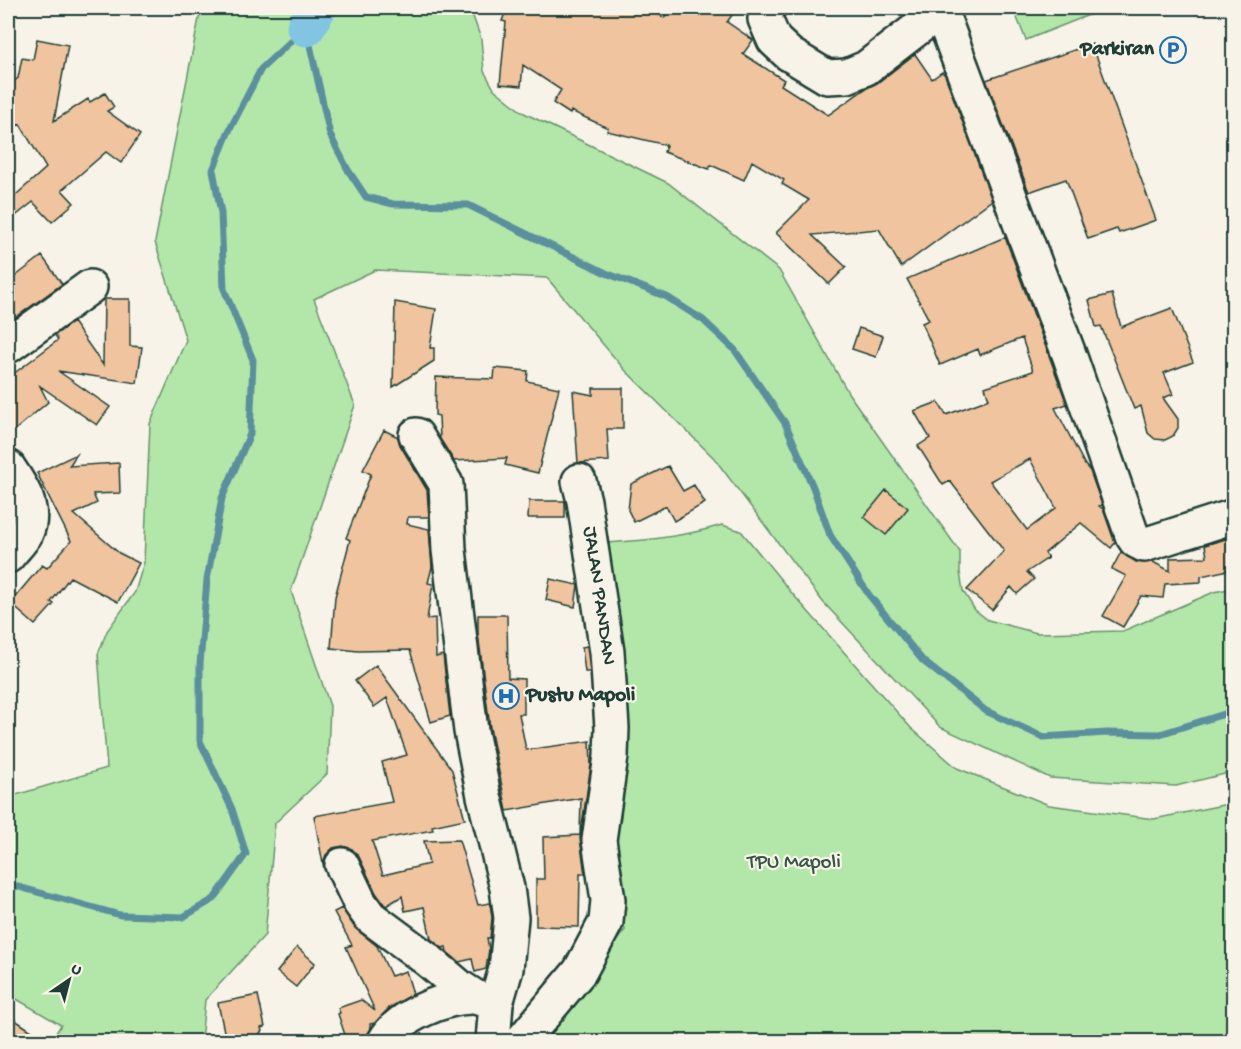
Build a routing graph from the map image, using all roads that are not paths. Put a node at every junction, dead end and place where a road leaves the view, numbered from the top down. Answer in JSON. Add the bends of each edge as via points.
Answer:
{"nodes":[{"id":1,"x":768,"y":8,"type":"edge"},
{"id":2,"x":942,"y":8,"type":"edge"},
{"id":3,"x":90,"y":287,"type":"dead end"},
{"id":4,"x":8,"y":346,"type":"edge"},
{"id":5,"x":417,"y":435,"type":"dead end"},
{"id":6,"x":8,"y":467,"type":"edge"},
{"id":7,"x":579,"y":481,"type":"dead end"},
{"id":8,"x":1233,"y":516,"type":"edge"},
{"id":9,"x":8,"y":556,"type":"edge"},
{"id":10,"x":342,"y":865,"type":"dead end"},
{"id":11,"x":485,"y":1000,"type":"junction"},
{"id":12,"x":384,"y":1041,"type":"edge"},
{"id":13,"x":493,"y":1041,"type":"edge"},
{"id":14,"x":521,"y":1041,"type":"edge"}],
"edges":[{"from":1,"to":2,"type":"street","via":[[765,19],[774,40],[827,77],[847,76],[866,68]]},
{"from":2,"to":8,"type":"street","via":[[1132,535],[1144,545]]},
{"from":3,"to":4,"type":"street"},
{"from":5,"to":11,"type":"street","via":[[446,483],[449,549],[471,731],[511,918],[506,969]]},
{"from":6,"to":9,"type":"street","via":[[28,501],[29,518],[26,534]]},
{"from":7,"to":14,"type":"street","name":"JALAN PANDAN","via":[[607,652],[612,728],[599,840],[608,900],[606,922],[580,971]]},
{"from":10,"to":11,"type":"street","via":[[370,917],[460,988]]},
{"from":11,"to":12,"type":"street","via":[[466,996],[438,1002],[389,1032]]},
{"from":11,"to":13,"type":"street"}]}
